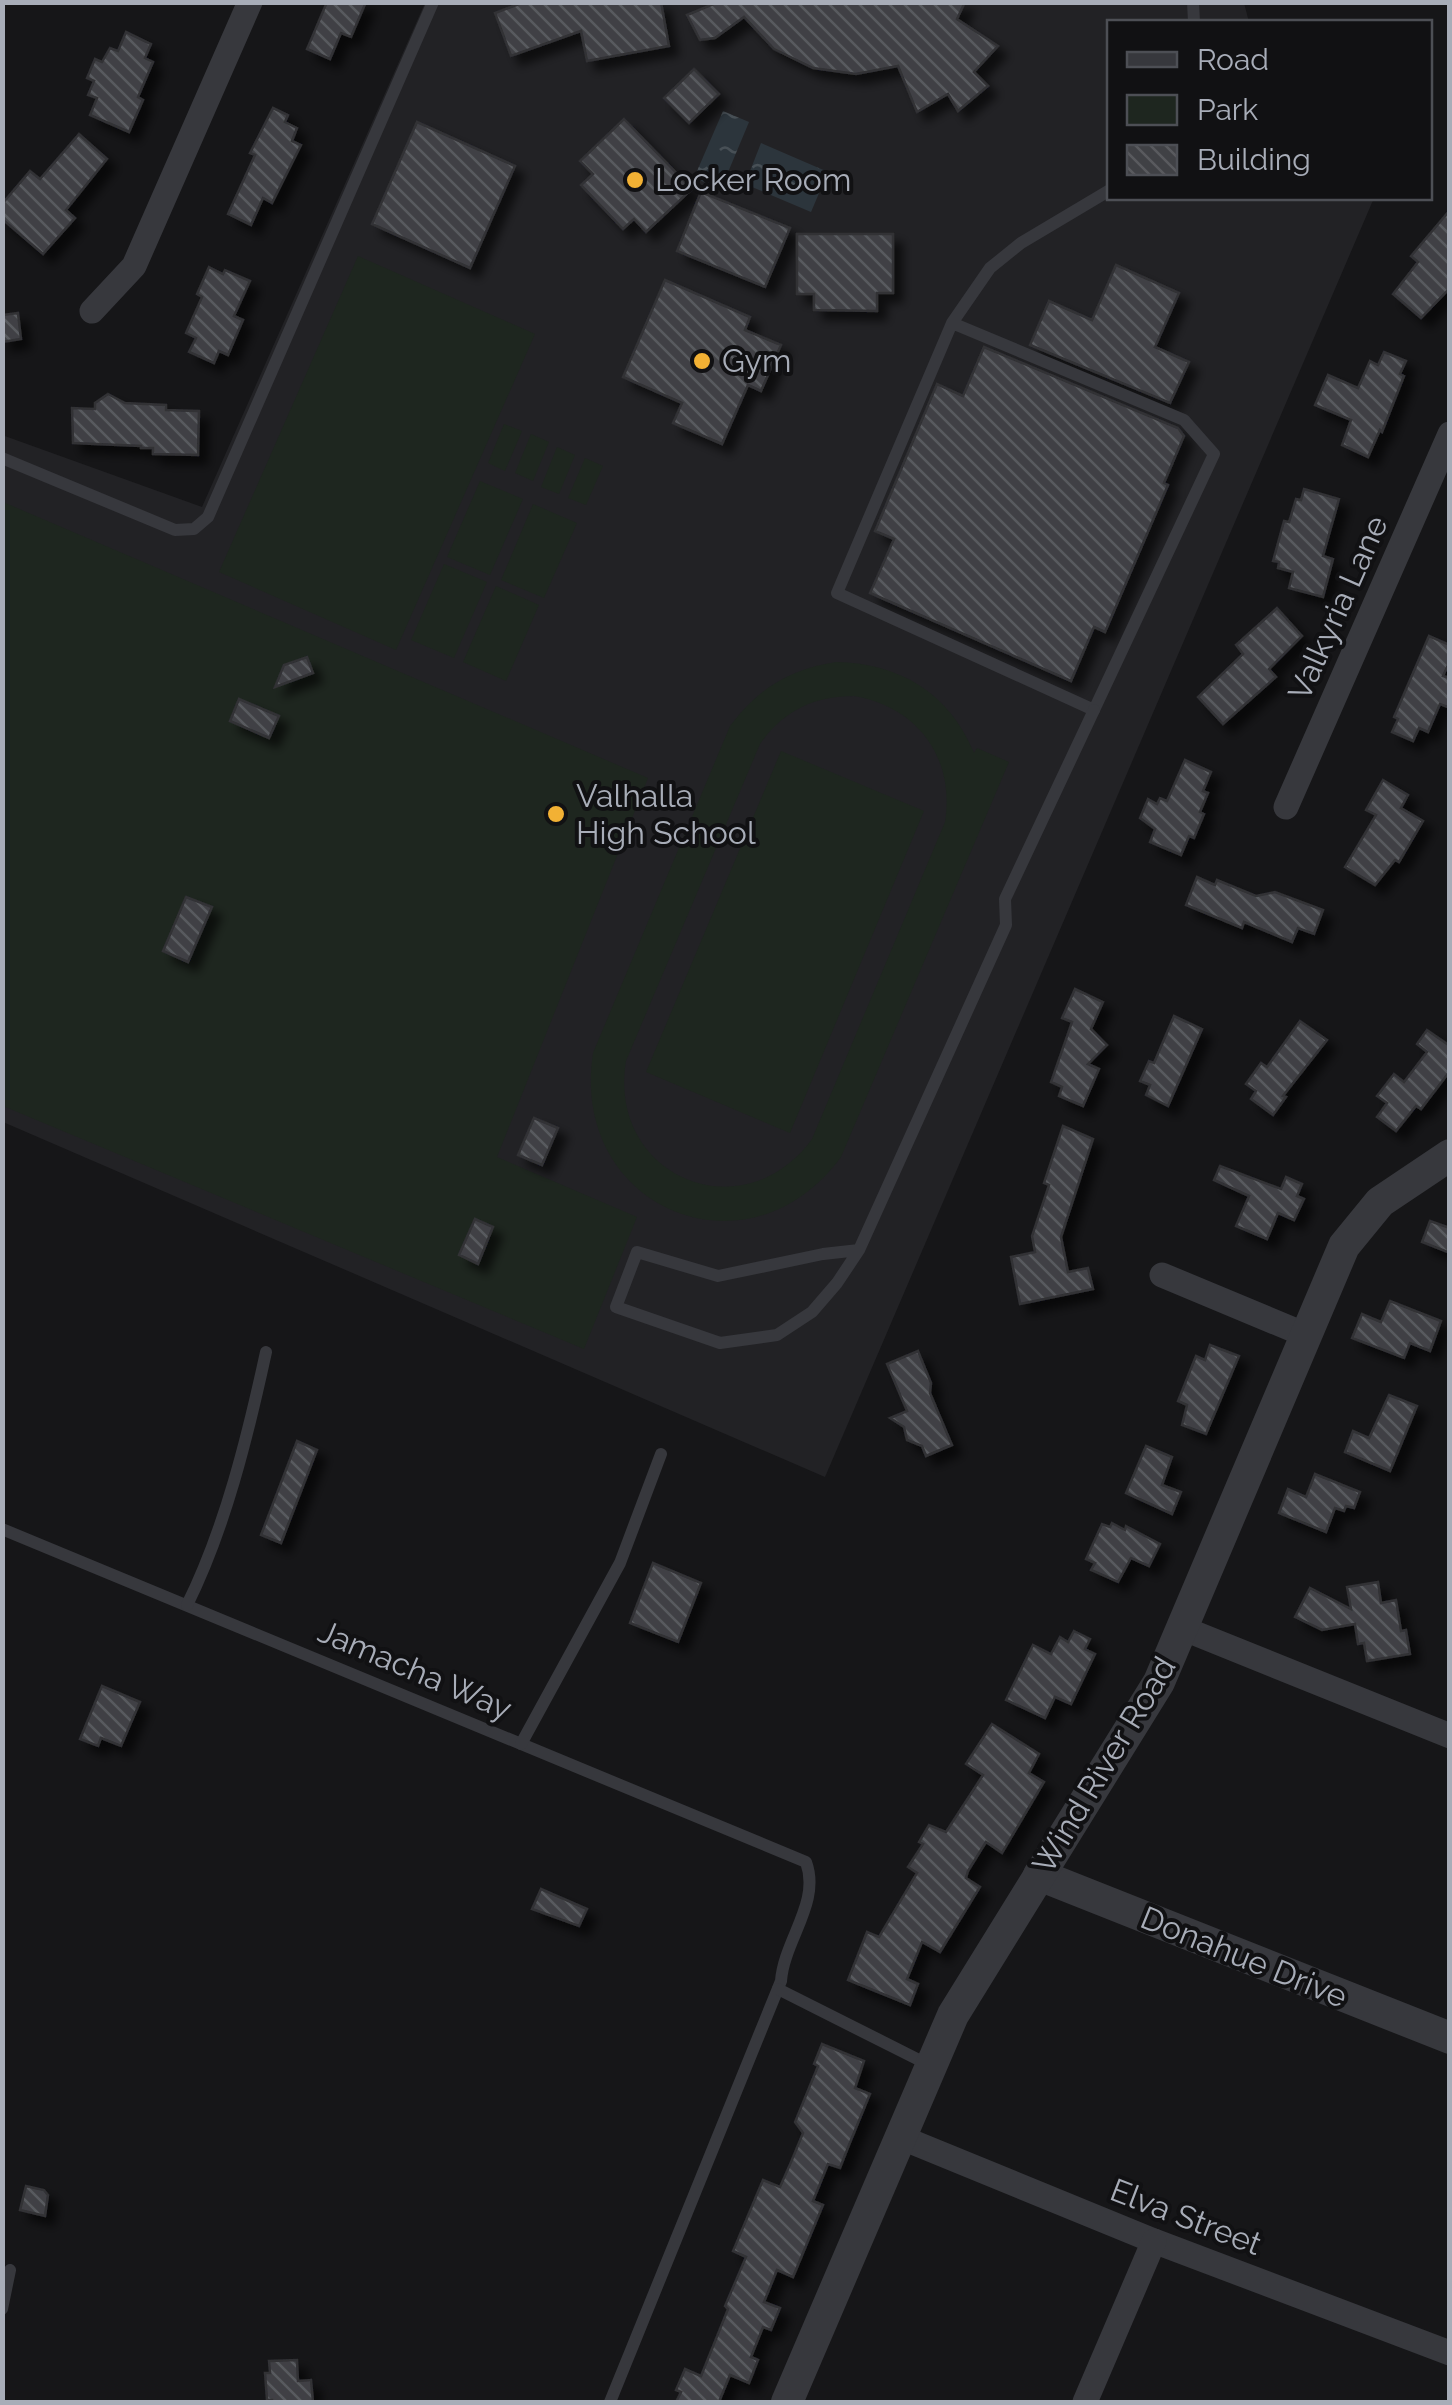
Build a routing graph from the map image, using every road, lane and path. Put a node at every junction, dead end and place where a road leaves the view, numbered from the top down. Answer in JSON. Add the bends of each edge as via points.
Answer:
{"nodes":[{"id":1,"x":250,"y":2,"type":"edge"},
{"id":2,"x":432,"y":2,"type":"edge"},
{"id":3,"x":1107,"y":192,"type":"edge"},
{"id":4,"x":92,"y":310,"type":"dead end"},
{"id":5,"x":952,"y":323,"type":"junction"},
{"id":6,"x":1450,"y":434,"type":"edge"},
{"id":7,"x":2,"y":458,"type":"edge"},
{"id":8,"x":1094,"y":710,"type":"junction"},
{"id":9,"x":1286,"y":808,"type":"dead end"},
{"id":10,"x":1450,"y":1156,"type":"edge"},
{"id":11,"x":858,"y":1250,"type":"junction"},
{"id":12,"x":1162,"y":1275,"type":"dead end"},
{"id":13,"x":1306,"y":1335,"type":"junction"},
{"id":14,"x":266,"y":1352,"type":"dead end"},
{"id":15,"x":662,"y":1454,"type":"dead end"},
{"id":16,"x":2,"y":1529,"type":"edge"},
{"id":17,"x":186,"y":1605,"type":"junction"},
{"id":18,"x":1182,"y":1628,"type":"junction"},
{"id":19,"x":1450,"y":1736,"type":"edge"},
{"id":20,"x":521,"y":1744,"type":"junction"},
{"id":21,"x":1039,"y":1875,"type":"junction"},
{"id":22,"x":778,"y":1989,"type":"junction"},
{"id":23,"x":1450,"y":2038,"type":"edge"},
{"id":24,"x":931,"y":2066,"type":"junction"},
{"id":25,"x":900,"y":2137,"type":"junction"},
{"id":26,"x":1154,"y":2241,"type":"junction"},
{"id":27,"x":10,"y":2270,"type":"dead end"},
{"id":28,"x":2,"y":2308,"type":"edge"},
{"id":29,"x":1450,"y":2352,"type":"edge"},
{"id":30,"x":610,"y":2402,"type":"edge"},
{"id":31,"x":787,"y":2402,"type":"edge"},
{"id":32,"x":1085,"y":2402,"type":"edge"}],
"edges":[{"from":1,"to":4,"type":"street","via":[[134,266]]},
{"from":2,"to":7,"type":"lane","via":[[208,517],[194,529],[175,530]]},
{"from":3,"to":5,"type":"lane","via":[[990,268]]},
{"from":5,"to":8,"type":"lane","via":[[837,593]]},
{"from":5,"to":8,"type":"lane","via":[[1184,420],[1214,454]]},
{"from":6,"to":9,"type":"street","name":"Valkyria Lane"},
{"from":8,"to":11,"type":"lane","via":[[1006,899],[1006,925]]},
{"from":10,"to":13,"type":"street","name":"Wind River Road","via":[[1380,1202],[1344,1246]]},
{"from":11,"to":11,"type":"lane","via":[[812,1312],[777,1335],[720,1343],[616,1307],[637,1252],[718,1276]]},
{"from":12,"to":13,"type":"street"},
{"from":13,"to":18,"type":"street","name":"Wind River Road"},
{"from":14,"to":17,"type":"lane","via":[[204,1571]]},
{"from":15,"to":20,"type":"lane","via":[[620,1564]]},
{"from":16,"to":17,"type":"lane","name":"Jamacha Way"},
{"from":17,"to":20,"type":"lane","name":"Jamacha Way"},
{"from":18,"to":19,"type":"street"},
{"from":18,"to":21,"type":"street","name":"Wind River Road","via":[[1159,1682]]},
{"from":20,"to":22,"type":"lane","name":"Jamacha Way","via":[[806,1862],[812,1877],[807,1903]]},
{"from":21,"to":23,"type":"street","name":"Donahue Drive"},
{"from":21,"to":24,"type":"street","name":"Wind River Road","via":[[953,2015]]},
{"from":22,"to":24,"type":"lane"},
{"from":22,"to":30,"type":"lane"},
{"from":24,"to":25,"type":"street","name":"Wind River Road"},
{"from":25,"to":26,"type":"street","name":"Elva Street"},
{"from":25,"to":31,"type":"street","name":"Wind River Road"},
{"from":26,"to":29,"type":"street","name":"Elva Street"},
{"from":26,"to":32,"type":"street"},
{"from":27,"to":28,"type":"lane"}]}
